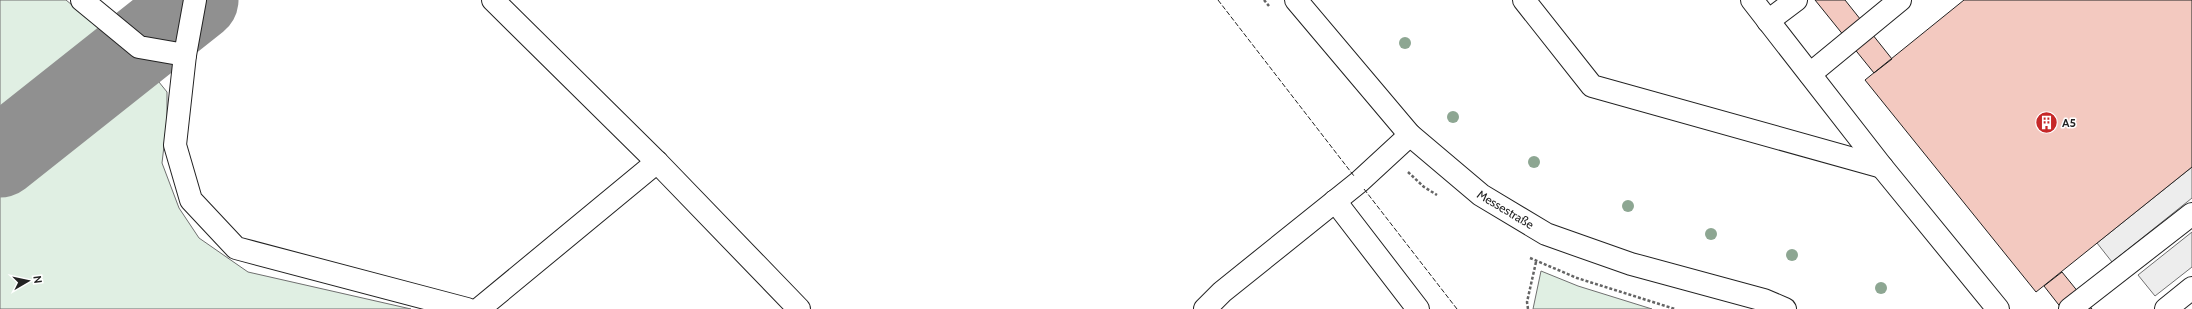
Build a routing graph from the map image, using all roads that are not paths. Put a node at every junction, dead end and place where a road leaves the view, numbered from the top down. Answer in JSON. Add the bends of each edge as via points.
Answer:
{"nodes":[{"id":1,"x":82,"y":0,"type":"edge"},
{"id":2,"x":195,"y":0,"type":"edge"},
{"id":3,"x":493,"y":0,"type":"edge"},
{"id":4,"x":1296,"y":0,"type":"edge"},
{"id":5,"x":1524,"y":0,"type":"edge"},
{"id":6,"x":1752,"y":0,"type":"edge"},
{"id":7,"x":1796,"y":0,"type":"edge"},
{"id":8,"x":1900,"y":0,"type":"edge"},
{"id":9,"x":1768,"y":21,"type":"junction"},
{"id":10,"x":185,"y":56,"type":"junction"},
{"id":11,"x":1810,"y":74,"type":"junction"},
{"id":12,"x":1410,"y":135,"type":"junction"},
{"id":13,"x":657,"y":162,"type":"junction"},
{"id":14,"x":1882,"y":167,"type":"junction"},
{"id":15,"x":1335,"y":201,"type":"junction"},
{"id":16,"x":2192,"y":214,"type":"edge"},
{"id":17,"x":2192,"y":288,"type":"edge"},
{"id":18,"x":468,"y":309,"type":"edge"},
{"id":19,"x":479,"y":309,"type":"edge"},
{"id":20,"x":799,"y":309,"type":"edge"},
{"id":21,"x":1205,"y":309,"type":"edge"},
{"id":22,"x":1418,"y":309,"type":"edge"},
{"id":23,"x":1785,"y":309,"type":"edge"},
{"id":24,"x":1998,"y":309,"type":"edge"},
{"id":25,"x":2070,"y":309,"type":"edge"},
{"id":26,"x":2166,"y":309,"type":"edge"}],
"edges":[{"from":1,"to":10,"type":"street","via":[[139,47]]},
{"from":2,"to":10,"type":"street"},
{"from":3,"to":13,"type":"street"},
{"from":4,"to":12,"type":"street","name":"Messestraße"},
{"from":5,"to":14,"type":"street","via":[[1592,86]]},
{"from":6,"to":9,"type":"street"},
{"from":7,"to":9,"type":"street"},
{"from":8,"to":11,"type":"street"},
{"from":9,"to":11,"type":"street"},
{"from":10,"to":18,"type":"street","via":[[174,145],[191,200],[236,248]]},
{"from":11,"to":14,"type":"street"},
{"from":12,"to":15,"type":"street"},
{"from":12,"to":23,"type":"street","name":"Messestraße","via":[[1481,195],[1546,234],[1631,264],[1764,300]]},
{"from":13,"to":19,"type":"street"},
{"from":13,"to":20,"type":"street"},
{"from":14,"to":24,"type":"street"},
{"from":15,"to":21,"type":"street","via":[[1222,292]]},
{"from":15,"to":22,"type":"street"},
{"from":16,"to":25,"type":"street"},
{"from":17,"to":26,"type":"street"}]}
